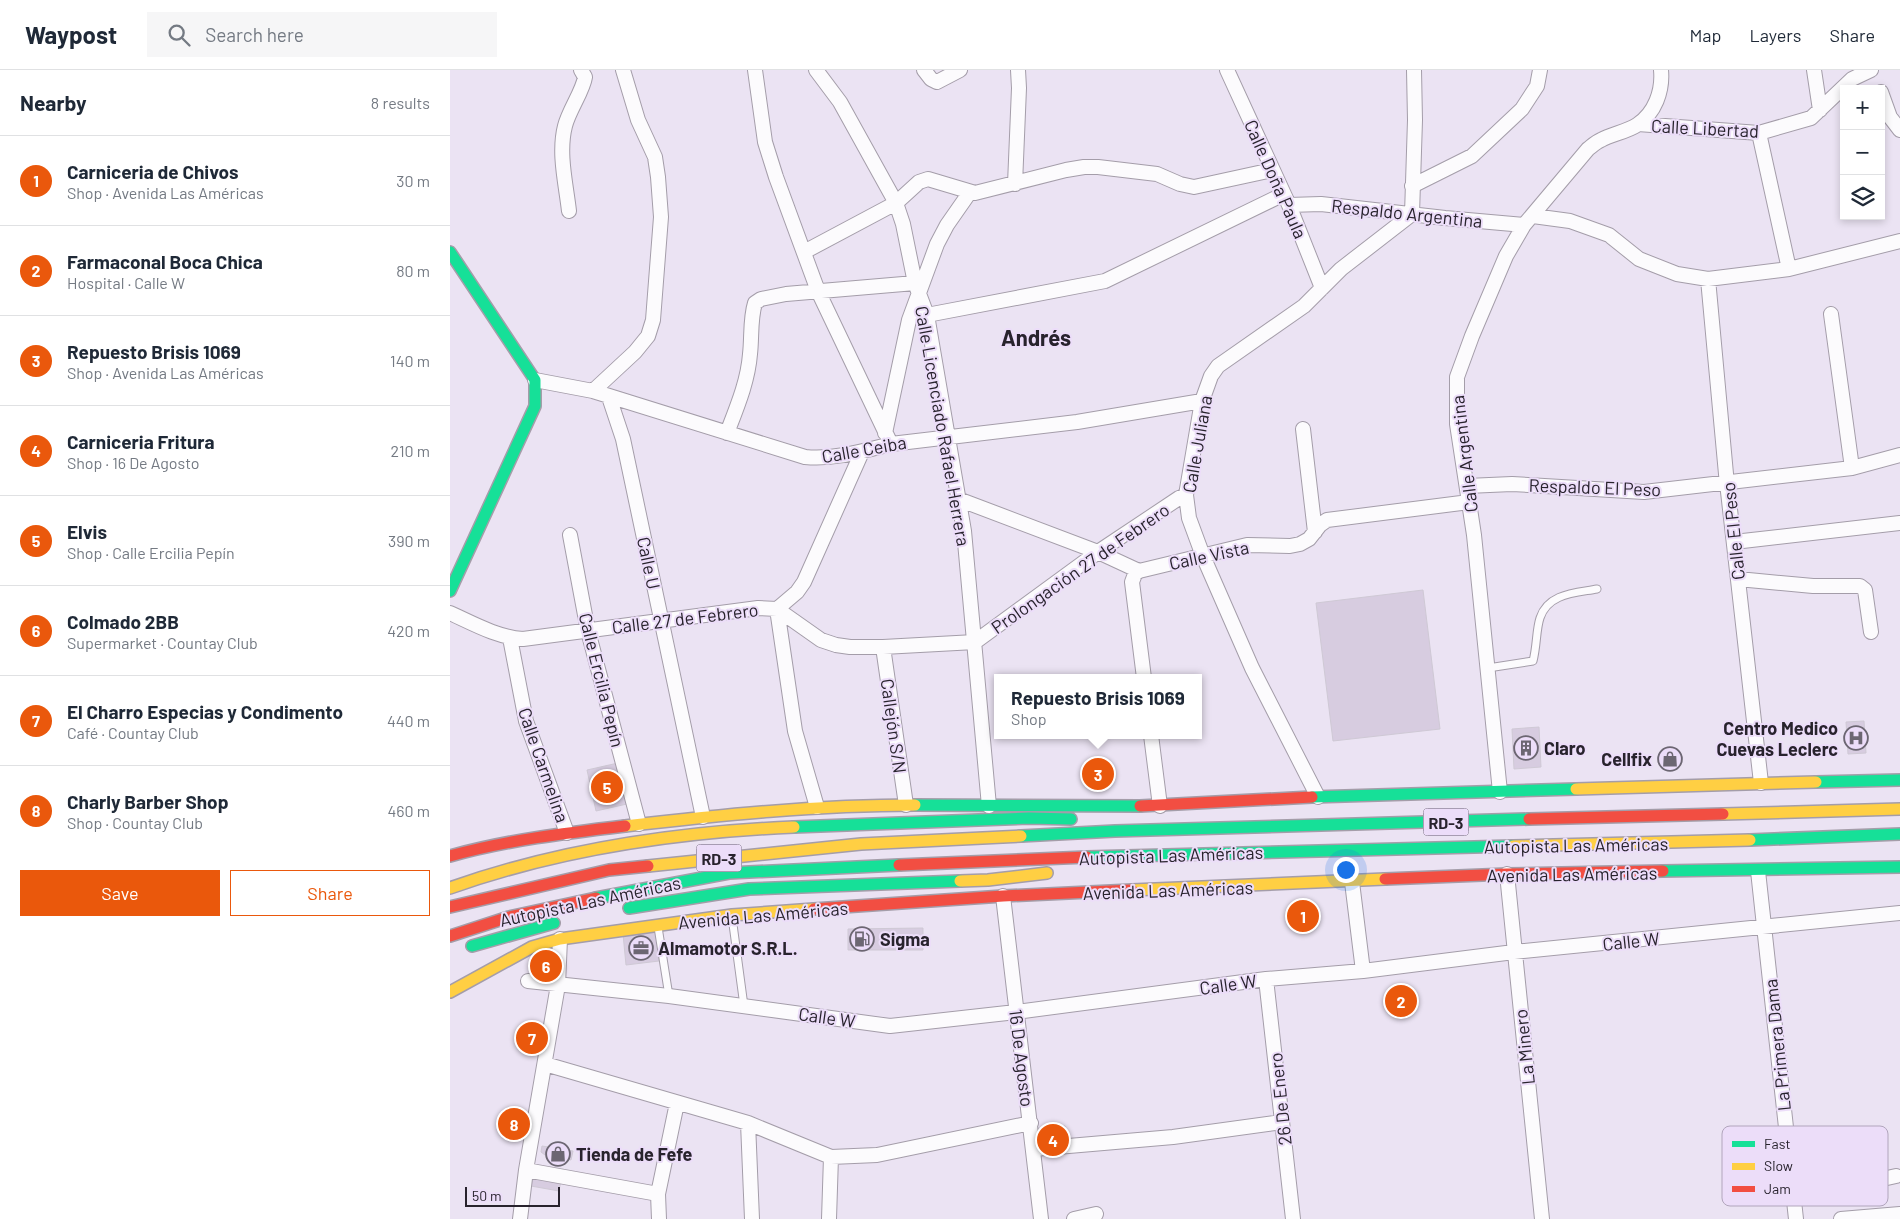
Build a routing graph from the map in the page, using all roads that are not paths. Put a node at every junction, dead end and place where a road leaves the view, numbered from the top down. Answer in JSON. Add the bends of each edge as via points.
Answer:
{"nodes":[{"id":1,"x":581,"y":70,"type":"edge"},
{"id":2,"x":623,"y":70,"type":"edge"},
{"id":3,"x":755,"y":70,"type":"edge"},
{"id":4,"x":816,"y":70,"type":"edge"},
{"id":5,"x":924,"y":70,"type":"edge"},
{"id":6,"x":960,"y":70,"type":"edge"},
{"id":7,"x":1018,"y":70,"type":"edge"},
{"id":8,"x":1227,"y":70,"type":"edge"},
{"id":9,"x":1414,"y":70,"type":"edge"},
{"id":10,"x":1540,"y":70,"type":"edge"},
{"id":11,"x":1673,"y":70,"type":"edge"},
{"id":12,"x":1814,"y":70,"type":"edge"},
{"id":13,"x":1871,"y":70,"type":"edge"},
{"id":14,"x":1875,"y":70,"type":"edge"},
{"id":15,"x":1661,"y":77,"type":"edge"},
{"id":16,"x":1880,"y":85,"type":"edge"},
{"id":17,"x":1885,"y":102,"type":"edge"},
{"id":18,"x":1820,"y":110,"type":"junction"},
{"id":19,"x":1638,"y":124,"type":"junction"},
{"id":20,"x":1900,"y":130,"type":"edge"},
{"id":21,"x":1759,"y":134,"type":"junction"},
{"id":22,"x":1272,"y":170,"type":"junction"},
{"id":23,"x":1015,"y":184,"type":"junction"},
{"id":24,"x":1412,"y":186,"type":"junction"},
{"id":25,"x":970,"y":192,"type":"junction"},
{"id":26,"x":1286,"y":200,"type":"junction"},
{"id":27,"x":896,"y":203,"type":"junction"},
{"id":28,"x":569,"y":211,"type":"dead end"},
{"id":29,"x":1412,"y":214,"type":"junction"},
{"id":30,"x":1529,"y":220,"type":"junction"},
{"id":31,"x":1900,"y":241,"type":"edge"},
{"id":32,"x":450,"y":252,"type":"edge"},
{"id":33,"x":804,"y":252,"type":"junction"},
{"id":34,"x":1789,"y":269,"type":"junction"},
{"id":35,"x":1708,"y":279,"type":"junction"},
{"id":36,"x":917,"y":288,"type":"junction"},
{"id":37,"x":1322,"y":288,"type":"junction"},
{"id":38,"x":818,"y":291,"type":"junction"},
{"id":39,"x":1831,"y":314,"type":"dead end"},
{"id":40,"x":927,"y":315,"type":"junction"},
{"id":41,"x":535,"y":380,"type":"junction"},
{"id":42,"x":593,"y":391,"type":"junction"},
{"id":43,"x":609,"y":397,"type":"junction"},
{"id":44,"x":1202,"y":401,"type":"junction"},
{"id":45,"x":1303,"y":429,"type":"dead end"},
{"id":46,"x":727,"y":433,"type":"junction"},
{"id":47,"x":948,"y":436,"type":"junction"},
{"id":48,"x":888,"y":439,"type":"junction"},
{"id":49,"x":862,"y":452,"type":"junction"},
{"id":50,"x":1900,"y":455,"type":"edge"},
{"id":51,"x":1852,"y":468,"type":"junction"},
{"id":52,"x":1727,"y":484,"type":"junction"},
{"id":53,"x":1467,"y":486,"type":"junction"},
{"id":54,"x":1186,"y":495,"type":"junction"},
{"id":55,"x":958,"y":499,"type":"junction"},
{"id":56,"x":1469,"y":502,"type":"junction"},
{"id":57,"x":1900,"y":523,"type":"edge"},
{"id":58,"x":1315,"y":532,"type":"junction"},
{"id":59,"x":570,"y":535,"type":"dead end"},
{"id":60,"x":1734,"y":542,"type":"junction"},
{"id":61,"x":1098,"y":552,"type":"junction"},
{"id":62,"x":1203,"y":556,"type":"junction"},
{"id":63,"x":1139,"y":572,"type":"junction"},
{"id":64,"x":1738,"y":579,"type":"junction"},
{"id":65,"x":450,"y":589,"type":"edge"},
{"id":66,"x":1597,"y":589,"type":"dead end"},
{"id":67,"x":777,"y":609,"type":"junction"},
{"id":68,"x":450,"y":613,"type":"edge"},
{"id":69,"x":661,"y":621,"type":"junction"},
{"id":70,"x":588,"y":631,"type":"junction"},
{"id":71,"x":1871,"y":632,"type":"dead end"},
{"id":72,"x":510,"y":638,"type":"junction"},
{"id":73,"x":975,"y":642,"type":"junction"},
{"id":74,"x":883,"y":647,"type":"junction"},
{"id":75,"x":1488,"y":668,"type":"junction"},
{"id":76,"x":1144,"y":674,"type":"edge"},
{"id":77,"x":1152,"y":739,"type":"edge"},
{"id":78,"x":1900,"y":780,"type":"edge"},
{"id":79,"x":1760,"y":783,"type":"junction"},
{"id":80,"x":1500,"y":792,"type":"junction"},
{"id":81,"x":1318,"y":797,"type":"junction"},
{"id":82,"x":906,"y":805,"type":"junction"},
{"id":83,"x":989,"y":806,"type":"junction"},
{"id":84,"x":1160,"y":806,"type":"junction"},
{"id":85,"x":817,"y":807,"type":"junction"},
{"id":86,"x":1900,"y":809,"type":"edge"},
{"id":87,"x":703,"y":817,"type":"junction"},
{"id":88,"x":1085,"y":819,"type":"dead end"},
{"id":89,"x":1113,"y":820,"type":"dead end"},
{"id":90,"x":639,"y":824,"type":"junction"},
{"id":91,"x":1224,"y":828,"type":"junction"},
{"id":92,"x":568,"y":833,"type":"junction"},
{"id":93,"x":1900,"y":834,"type":"edge"},
{"id":94,"x":450,"y":856,"type":"edge"},
{"id":95,"x":1106,"y":857,"type":"junction"},
{"id":96,"x":1900,"y":867,"type":"edge"},
{"id":97,"x":1758,"y":870,"type":"junction"},
{"id":98,"x":1506,"y":874,"type":"junction"},
{"id":99,"x":1352,"y":882,"type":"junction"},
{"id":100,"x":450,"y":888,"type":"edge"},
{"id":101,"x":1003,"y":896,"type":"junction"},
{"id":102,"x":450,"y":907,"type":"edge"},
{"id":103,"x":621,"y":909,"type":"dead end"},
{"id":104,"x":1900,"y":913,"type":"edge"},
{"id":105,"x":732,"y":915,"type":"junction"},
{"id":106,"x":563,"y":920,"type":"dead end"},
{"id":107,"x":658,"y":924,"type":"junction"},
{"id":108,"x":1764,"y":928,"type":"junction"},
{"id":109,"x":450,"y":936,"type":"edge"},
{"id":110,"x":560,"y":939,"type":"junction"},
{"id":111,"x":459,"y":949,"type":"dead end"},
{"id":112,"x":1514,"y":952,"type":"junction"},
{"id":113,"x":1363,"y":971,"type":"junction"},
{"id":114,"x":1266,"y":979,"type":"junction"},
{"id":115,"x":528,"y":981,"type":"dead end"},
{"id":116,"x":558,"y":985,"type":"junction"},
{"id":117,"x":450,"y":992,"type":"edge"},
{"id":118,"x":668,"y":996,"type":"junction"},
{"id":119,"x":744,"y":1006,"type":"junction"},
{"id":120,"x":1016,"y":1012,"type":"junction"},
{"id":121,"x":545,"y":1064,"type":"junction"},
{"id":122,"x":677,"y":1103,"type":"junction"},
{"id":123,"x":1282,"y":1122,"type":"junction"},
{"id":124,"x":748,"y":1123,"type":"junction"},
{"id":125,"x":1031,"y":1123,"type":"junction"},
{"id":126,"x":1785,"y":1126,"type":"edge"},
{"id":127,"x":1034,"y":1149,"type":"junction"},
{"id":128,"x":832,"y":1157,"type":"junction"},
{"id":129,"x":526,"y":1170,"type":"junction"},
{"id":130,"x":1896,"y":1176,"type":"dead end"},
{"id":131,"x":1888,"y":1178,"type":"edge"},
{"id":132,"x":658,"y":1194,"type":"junction"},
{"id":133,"x":1794,"y":1206,"type":"edge"},
{"id":134,"x":1096,"y":1214,"type":"dead end"},
{"id":135,"x":1900,"y":1214,"type":"edge"},
{"id":136,"x":520,"y":1219,"type":"edge"},
{"id":137,"x":660,"y":1219,"type":"edge"},
{"id":138,"x":752,"y":1219,"type":"edge"},
{"id":139,"x":829,"y":1219,"type":"edge"},
{"id":140,"x":1041,"y":1219,"type":"edge"},
{"id":141,"x":1074,"y":1219,"type":"edge"},
{"id":142,"x":1293,"y":1219,"type":"edge"},
{"id":143,"x":1542,"y":1219,"type":"edge"},
{"id":144,"x":1796,"y":1219,"type":"edge"},
{"id":145,"x":1841,"y":1219,"type":"edge"}],
"edges":[{"from":1,"to":28,"type":"street","via":[[584,82],[564,128],[562,155]]},
{"from":2,"to":42,"type":"street","via":[[638,120],[655,157],[658,177],[661,217],[653,320],[648,336],[635,352]]},
{"from":3,"to":33,"type":"street","via":[[765,142]]},
{"from":4,"to":27,"type":"street","name":"Calle Licenciado Rafael Herrera","via":[[840,102]]},
{"from":5,"to":6,"type":"street","via":[[937,82]]},
{"from":7,"to":23,"type":"street"},
{"from":8,"to":22,"type":"street","name":"Calle Doña Paula"},
{"from":9,"to":24,"type":"street"},
{"from":10,"to":24,"type":"street","via":[[1537,86],[1522,109],[1472,156]]},
{"from":11,"to":15,"type":"street"},
{"from":12,"to":18,"type":"street"},
{"from":13,"to":18,"type":"street","name":"Calle Libertad","via":[[1852,79]]},
{"from":14,"to":16,"type":"street"},
{"from":15,"to":19,"type":"street","via":[[1659,96]]},
{"from":17,"to":20,"type":"street","via":[[1890,117]]},
{"from":18,"to":21,"type":"street","name":"Calle Libertad","via":[[1811,118]]},
{"from":19,"to":21,"type":"street","name":"Calle Libertad"},
{"from":19,"to":30,"type":"street","name":"Calle Argentina","via":[[1588,149]]},
{"from":21,"to":34,"type":"street"},
{"from":22,"to":23,"type":"street","via":[[1194,187],[1156,174],[1098,167],[1066,170]]},
{"from":22,"to":26,"type":"street","name":"Calle Doña Paula"},
{"from":23,"to":25,"type":"street"},
{"from":24,"to":29,"type":"street"},
{"from":25,"to":27,"type":"street","via":[[928,179],[919,182]]},
{"from":25,"to":36,"type":"street","via":[[947,225]]},
{"from":26,"to":29,"type":"street","name":"Respaldo Argentina"},
{"from":26,"to":37,"type":"street","name":"Calle Doña Paula"},
{"from":26,"to":40,"type":"street","via":[[1105,282]]},
{"from":27,"to":33,"type":"street"},
{"from":27,"to":36,"type":"street","name":"Calle Licenciado Rafael Herrera"},
{"from":29,"to":30,"type":"street","name":"Respaldo Argentina"},
{"from":29,"to":37,"type":"street","name":"Calle Juliana","via":[[1341,269]]},
{"from":30,"to":35,"type":"street","name":"Respaldo Argentina","via":[[1570,221],[1609,235],[1639,259],[1677,274]]},
{"from":30,"to":53,"type":"street","name":"Calle Argentina","via":[[1506,256],[1456,377],[1457,424]]},
{"from":31,"to":34,"type":"street","name":"Respaldo Argentina"},
{"from":32,"to":41,"type":"main road"},
{"from":33,"to":38,"type":"street"},
{"from":34,"to":35,"type":"street","name":"Respaldo Argentina"},
{"from":35,"to":52,"type":"street","name":"Calle El Peso"},
{"from":36,"to":38,"type":"street"},
{"from":36,"to":40,"type":"street","name":"Calle Licenciado Rafael Herrera"},
{"from":36,"to":48,"type":"street"},
{"from":37,"to":44,"type":"street","name":"Calle Juliana","via":[[1304,306],[1218,366]]},
{"from":38,"to":46,"type":"street","via":[[786,294],[755,303],[747,375]]},
{"from":38,"to":48,"type":"street"},
{"from":39,"to":51,"type":"street"},
{"from":40,"to":47,"type":"street","name":"Calle Licenciado Rafael Herrera"},
{"from":41,"to":42,"type":"street","name":"Calle Ceiba"},
{"from":41,"to":65,"type":"main road","via":[[535,406]]},
{"from":42,"to":43,"type":"street","name":"Calle Ceiba"},
{"from":43,"to":46,"type":"street","name":"Calle Ceiba"},
{"from":43,"to":69,"type":"street","name":"Calle U","via":[[623,439]]},
{"from":44,"to":47,"type":"street","name":"Calle Ceiba","via":[[1078,422]]},
{"from":44,"to":54,"type":"street","name":"Calle Juliana"},
{"from":45,"to":58,"type":"street"},
{"from":46,"to":49,"type":"street","name":"Calle Ceiba","via":[[805,457]]},
{"from":47,"to":48,"type":"street","name":"Calle Ceiba"},
{"from":47,"to":55,"type":"street","name":"Calle Licenciado Rafael Herrera"},
{"from":48,"to":49,"type":"street","name":"Calle Ceiba"},
{"from":49,"to":67,"type":"street","via":[[804,582]]},
{"from":50,"to":51,"type":"street","name":"Respaldo El Peso"},
{"from":51,"to":52,"type":"street","name":"Respaldo El Peso"},
{"from":52,"to":53,"type":"street","name":"Respaldo El Peso","via":[[1644,492],[1512,484]]},
{"from":52,"to":60,"type":"street","name":"Calle El Peso"},
{"from":53,"to":56,"type":"street","name":"Calle Argentina"},
{"from":54,"to":61,"type":"street","name":"Prolongación 27 de Febrero"},
{"from":54,"to":62,"type":"street","name":"Calle Juliana","via":[[1189,518]]},
{"from":55,"to":61,"type":"street"},
{"from":55,"to":73,"type":"street","name":"Calle Licenciado Rafael Herrera"},
{"from":56,"to":58,"type":"street","name":"Calle Vista","via":[[1327,520]]},
{"from":56,"to":75,"type":"street","name":"Calle Argentina"},
{"from":57,"to":60,"type":"street"},
{"from":58,"to":62,"type":"street","name":"Calle Vista","via":[[1300,544],[1247,545]]},
{"from":59,"to":70,"type":"street","name":"Calle Ercilia Pepín"},
{"from":60,"to":64,"type":"street","name":"Calle El Peso"},
{"from":61,"to":63,"type":"street"},
{"from":61,"to":73,"type":"street","name":"Prolongación 27 de Febrero"},
{"from":62,"to":63,"type":"street","name":"Calle Vista"},
{"from":62,"to":81,"type":"street","name":"Calle Juliana","via":[[1252,668]]},
{"from":63,"to":76,"type":"street","via":[[1134,574],[1132,582]]},
{"from":64,"to":71,"type":"street","via":[[1813,586],[1860,586],[1865,590]]},
{"from":64,"to":79,"type":"street","name":"Calle El Peso"},
{"from":66,"to":75,"type":"lane","via":[[1560,596],[1547,604],[1540,618],[1533,661]]},
{"from":67,"to":69,"type":"street","name":"Calle 27 de Febrero","via":[[758,608]]},
{"from":67,"to":74,"type":"street","name":"Calle 27 de Febrero","via":[[821,640],[850,647]]},
{"from":67,"to":85,"type":"street","via":[[795,731]]},
{"from":68,"to":72,"type":"street","name":"Calle 27 de Febrero"},
{"from":69,"to":70,"type":"street","name":"Calle 27 de Febrero"},
{"from":69,"to":87,"type":"street","name":"Calle U"},
{"from":70,"to":72,"type":"street","name":"Calle 27 de Febrero"},
{"from":70,"to":90,"type":"street","name":"Calle Ercilia Pepín"},
{"from":72,"to":92,"type":"street","name":"Calle Carmelina","via":[[526,721]]},
{"from":73,"to":74,"type":"street","name":"Calle 27 de Febrero"},
{"from":73,"to":83,"type":"street","name":"Calle Licenciado Rafael Herrera"},
{"from":74,"to":82,"type":"street","name":"Callejón S/N"},
{"from":75,"to":80,"type":"street","name":"Calle Argentina"},
{"from":77,"to":84,"type":"street"},
{"from":78,"to":79,"type":"main road"},
{"from":79,"to":80,"type":"main road"},
{"from":80,"to":81,"type":"main road"},
{"from":81,"to":84,"type":"main road"},
{"from":82,"to":83,"type":"main road"},
{"from":82,"to":85,"type":"main road"},
{"from":83,"to":84,"type":"main road"},
{"from":85,"to":87,"type":"main road"},
{"from":86,"to":91,"type":"main road","name":"Autopista Las Américas","number":"RD-3"},
{"from":87,"to":90,"type":"main road"},
{"from":88,"to":100,"type":"main road","via":[[887,822],[746,830],[634,842],[570,853]]},
{"from":89,"to":91,"type":"main road"},
{"from":90,"to":92,"type":"main road"},
{"from":91,"to":102,"type":"main road","name":"Autopista Las Américas","number":"RD-3","via":[[861,844],[610,870]]},
{"from":92,"to":94,"type":"main road"},
{"from":93,"to":95,"type":"main road","name":"Autopista Las Américas","number":"RD-3"},
{"from":95,"to":103,"type":"main road","via":[[1061,870],[988,880],[749,889]]},
{"from":95,"to":109,"type":"main road","name":"Autopista Las Américas","number":"RD-3","via":[[729,873],[544,909]]},
{"from":96,"to":97,"type":"main road","name":"Avenida Las Américas"},
{"from":97,"to":98,"type":"main road","name":"Avenida Las Américas"},
{"from":97,"to":108,"type":"street","name":"La Primera Dama"},
{"from":98,"to":99,"type":"main road","name":"Avenida Las Américas"},
{"from":98,"to":112,"type":"street","name":"La Minero"},
{"from":99,"to":101,"type":"main road","name":"Avenida Las Américas"},
{"from":99,"to":113,"type":"street"},
{"from":101,"to":105,"type":"main road","name":"Avenida Las Américas"},
{"from":101,"to":120,"type":"street","name":"16 De Agosto"},
{"from":104,"to":108,"type":"street","name":"Calle W"},
{"from":105,"to":107,"type":"main road","name":"Avenida Las Américas"},
{"from":105,"to":119,"type":"lane"},
{"from":106,"to":111,"type":"main road"},
{"from":107,"to":110,"type":"main road","name":"Avenida Las Américas"},
{"from":107,"to":118,"type":"lane"},
{"from":108,"to":112,"type":"street","name":"Calle W"},
{"from":108,"to":126,"type":"street","name":"La Primera Dama"},
{"from":110,"to":116,"type":"street"},
{"from":110,"to":117,"type":"main road","name":"Avenida Las Américas","via":[[532,947]]},
{"from":112,"to":113,"type":"street","name":"Calle W"},
{"from":112,"to":143,"type":"street","name":"La Minero"},
{"from":113,"to":114,"type":"street","name":"Calle W"},
{"from":114,"to":120,"type":"street","name":"Calle W"},
{"from":114,"to":123,"type":"street","name":"26 De Enero"},
{"from":115,"to":116,"type":"street","name":"Calle W"},
{"from":116,"to":118,"type":"street","name":"Calle W"},
{"from":116,"to":121,"type":"street"},
{"from":118,"to":119,"type":"street","name":"Calle W"},
{"from":119,"to":120,"type":"street","name":"Calle W","via":[[890,1026]]},
{"from":120,"to":125,"type":"street","name":"16 De Agosto"},
{"from":121,"to":122,"type":"street"},
{"from":121,"to":129,"type":"street"},
{"from":122,"to":124,"type":"street"},
{"from":122,"to":132,"type":"street"},
{"from":123,"to":127,"type":"street","via":[[1173,1137]]},
{"from":123,"to":142,"type":"street","name":"26 De Enero"},
{"from":124,"to":128,"type":"street"},
{"from":124,"to":138,"type":"street"},
{"from":125,"to":127,"type":"street","name":"16 De Agosto"},
{"from":125,"to":128,"type":"street","via":[[877,1155]]},
{"from":127,"to":140,"type":"street","name":"16 De Agosto"},
{"from":128,"to":139,"type":"street"},
{"from":129,"to":132,"type":"street"},
{"from":129,"to":136,"type":"street"},
{"from":130,"to":131,"type":"street"},
{"from":132,"to":137,"type":"street"},
{"from":133,"to":144,"type":"street","name":"La Primera Dama"},
{"from":134,"to":141,"type":"street"},
{"from":135,"to":145,"type":"street"}]}
